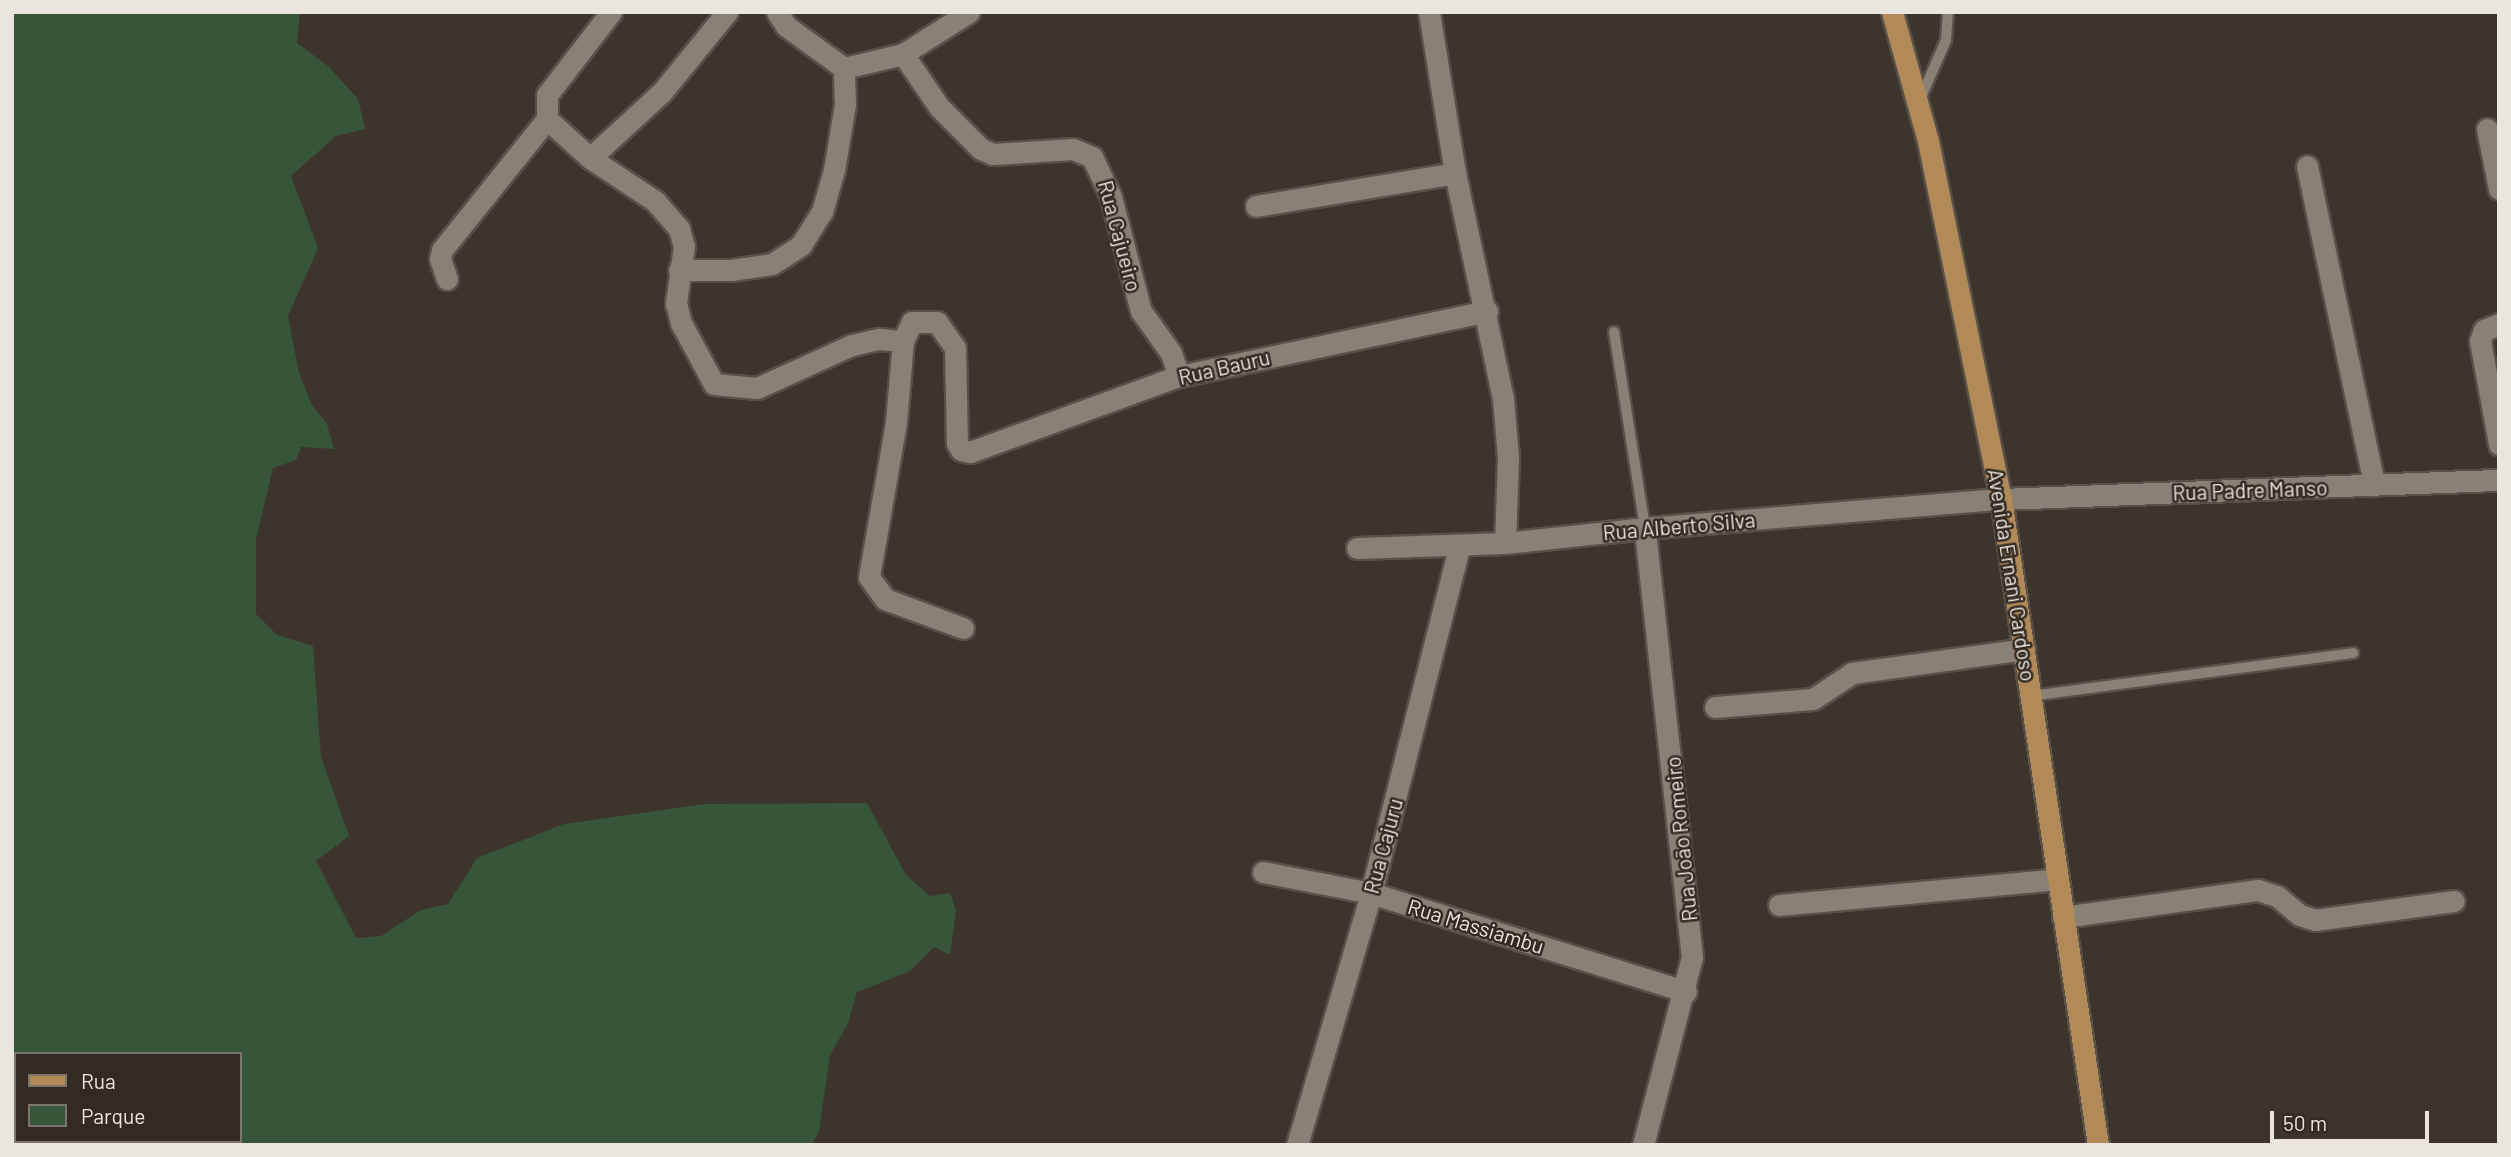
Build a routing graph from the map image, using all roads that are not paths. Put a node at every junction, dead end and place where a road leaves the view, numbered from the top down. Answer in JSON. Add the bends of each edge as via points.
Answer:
{"nodes":[{"id":1,"x":611,"y":12,"type":"edge"},
{"id":2,"x":727,"y":12,"type":"edge"},
{"id":3,"x":777,"y":12,"type":"edge"},
{"id":4,"x":969,"y":12,"type":"edge"},
{"id":5,"x":1429,"y":12,"type":"edge"},
{"id":6,"x":1892,"y":12,"type":"edge"},
{"id":7,"x":1948,"y":12,"type":"edge"},
{"id":8,"x":903,"y":54,"type":"junction"},
{"id":9,"x":844,"y":68,"type":"junction"},
{"id":10,"x":1918,"y":104,"type":"junction"},
{"id":11,"x":547,"y":119,"type":"junction"},
{"id":12,"x":2487,"y":129,"type":"dead end"},
{"id":13,"x":590,"y":158,"type":"junction"},
{"id":14,"x":2307,"y":166,"type":"dead end"},
{"id":15,"x":1455,"y":173,"type":"junction"},
{"id":16,"x":2499,"y":189,"type":"edge"},
{"id":17,"x":1256,"y":206,"type":"dead end"},
{"id":18,"x":680,"y":270,"type":"junction"},
{"id":19,"x":447,"y":279,"type":"dead end"},
{"id":20,"x":1487,"y":311,"type":"junction"},
{"id":21,"x":2499,"y":324,"type":"edge"},
{"id":22,"x":1614,"y":332,"type":"dead end"},
{"id":23,"x":903,"y":341,"type":"junction"},
{"id":24,"x":1178,"y":376,"type":"junction"},
{"id":25,"x":2499,"y":444,"type":"edge"},
{"id":26,"x":2499,"y":480,"type":"edge"},
{"id":27,"x":2374,"y":485,"type":"junction"},
{"id":28,"x":2001,"y":499,"type":"junction"},
{"id":29,"x":1645,"y":528,"type":"junction"},
{"id":30,"x":1506,"y":543,"type":"junction"},
{"id":31,"x":1460,"y":545,"type":"junction"},
{"id":32,"x":1357,"y":548,"type":"dead end"},
{"id":33,"x":963,"y":628,"type":"dead end"},
{"id":34,"x":2024,"y":649,"type":"junction"},
{"id":35,"x":2353,"y":653,"type":"dead end"},
{"id":36,"x":2031,"y":696,"type":"junction"},
{"id":37,"x":1715,"y":708,"type":"dead end"},
{"id":38,"x":1263,"y":872,"type":"dead end"},
{"id":39,"x":2058,"y":878,"type":"junction"},
{"id":40,"x":1371,"y":893,"type":"junction"},
{"id":41,"x":2454,"y":901,"type":"dead end"},
{"id":42,"x":1779,"y":905,"type":"dead end"},
{"id":43,"x":2063,"y":917,"type":"junction"},
{"id":44,"x":1686,"y":992,"type":"junction"},
{"id":45,"x":1297,"y":1145,"type":"edge"},
{"id":46,"x":1643,"y":1145,"type":"edge"},
{"id":47,"x":2098,"y":1145,"type":"edge"}],
"edges":[{"from":1,"to":11,"type":"street","via":[[547,95]]},
{"from":2,"to":13,"type":"street","via":[[662,92]]},
{"from":3,"to":9,"type":"street","via":[[786,26]]},
{"from":4,"to":8,"type":"street"},
{"from":5,"to":15,"type":"street"},
{"from":6,"to":10,"type":"main road","name":"Avenida Ernani Cardoso"},
{"from":7,"to":10,"type":"lane","via":[[1946,40]]},
{"from":8,"to":9,"type":"street"},
{"from":8,"to":24,"type":"street","name":"Rua Cajueiro","via":[[939,107],[981,149],[993,154],[1073,149],[1092,157],[1111,197],[1141,311],[1171,354]]},
{"from":9,"to":18,"type":"street","via":[[845,104],[834,170],[822,212],[801,245],[772,264]]},
{"from":10,"to":28,"type":"main road","name":"Avenida Ernani Cardoso"},
{"from":11,"to":13,"type":"street"},
{"from":11,"to":19,"type":"street","via":[[442,250],[440,259]]},
{"from":12,"to":16,"type":"street"},
{"from":13,"to":18,"type":"street","via":[[669,213],[683,239]]},
{"from":14,"to":27,"type":"street"},
{"from":15,"to":17,"type":"street"},
{"from":15,"to":20,"type":"street"},
{"from":18,"to":23,"type":"street","via":[[676,303],[681,323],[706,377],[723,388],[757,388],[865,341]]},
{"from":20,"to":24,"type":"street","name":"Rua Bauru"},
{"from":20,"to":30,"type":"street","via":[[1507,427]]},
{"from":21,"to":25,"type":"street","via":[[2484,330],[2480,341]]},
{"from":22,"to":29,"type":"lane"},
{"from":23,"to":24,"type":"street","name":"Rua Bauru","via":[[916,320],[936,322],[947,332],[957,356],[957,443],[970,452]]},
{"from":23,"to":33,"type":"street","via":[[896,422],[869,576],[885,599]]},
{"from":26,"to":27,"type":"street","name":"Rua Padre Manso"},
{"from":27,"to":28,"type":"street","name":"Rua Padre Manso"},
{"from":28,"to":29,"type":"street","name":"Rua Alberto Silva"},
{"from":28,"to":34,"type":"main road","name":"Avenida Ernani Cardoso"},
{"from":29,"to":30,"type":"street","name":"Rua Alberto Silva"},
{"from":29,"to":44,"type":"street","name":"Rua João Romeiro","via":[[1691,927]]},
{"from":30,"to":31,"type":"street","name":"Rua Alberto Silva"},
{"from":31,"to":32,"type":"street","name":"Rua Alberto Silva"},
{"from":31,"to":40,"type":"street","name":"Rua Cajuru"},
{"from":34,"to":36,"type":"main road","name":"Avenida Ernani Cardoso"},
{"from":34,"to":37,"type":"street","via":[[1852,673],[1813,699]]},
{"from":35,"to":36,"type":"lane"},
{"from":36,"to":39,"type":"main road","name":"Avenida Ernani Cardoso"},
{"from":38,"to":40,"type":"street","name":"Rua Massiambu"},
{"from":39,"to":42,"type":"street"},
{"from":39,"to":43,"type":"main road","name":"Avenida Ernani Cardoso"},
{"from":40,"to":44,"type":"street","name":"Rua Massiambu"},
{"from":40,"to":45,"type":"street","name":"Rua Cajuru"},
{"from":41,"to":43,"type":"street","via":[[2315,920],[2300,915],[2277,895],[2258,890]]},
{"from":43,"to":47,"type":"main road","name":"Avenida Ernani Cardoso"},
{"from":44,"to":46,"type":"street","name":"Rua João Romeiro"}]}
